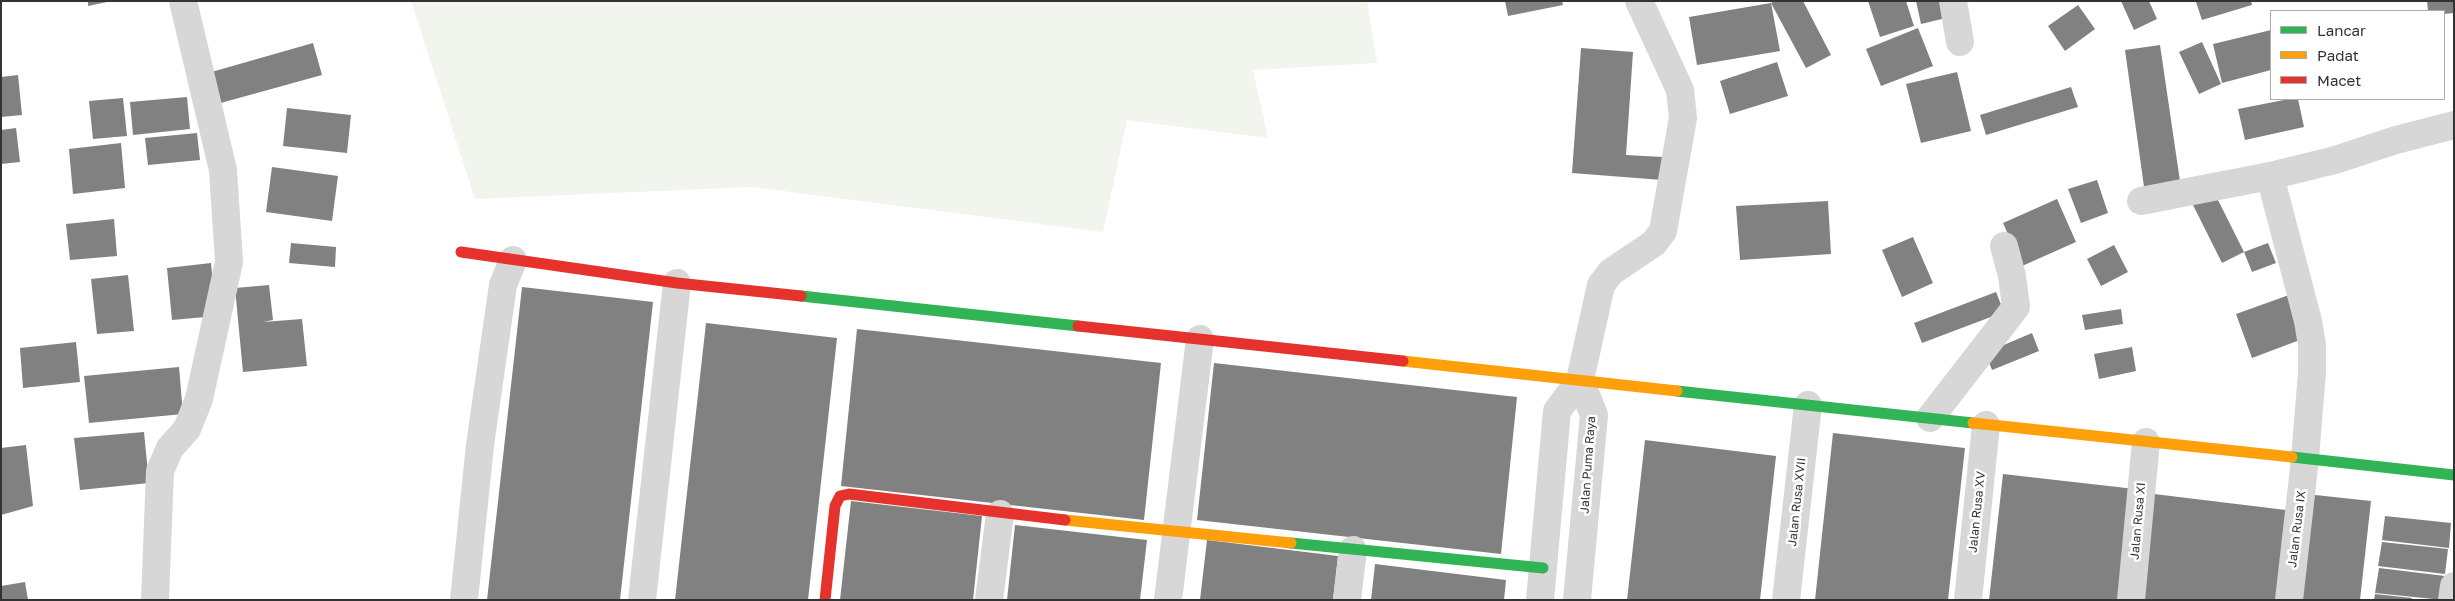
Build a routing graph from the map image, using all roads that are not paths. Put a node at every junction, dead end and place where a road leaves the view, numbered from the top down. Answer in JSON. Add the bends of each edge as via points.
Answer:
{"nodes":[{"id":1,"x":184,"y":1,"type":"edge"},
{"id":2,"x":1953,"y":1,"type":"edge"},
{"id":3,"x":1646,"y":2,"type":"edge"},
{"id":4,"x":1960,"y":42,"type":"dead end"},
{"id":5,"x":2454,"y":125,"type":"edge"},
{"id":6,"x":2270,"y":176,"type":"junction"},
{"id":7,"x":2141,"y":201,"type":"dead end"},
{"id":8,"x":2004,"y":246,"type":"dead end"},
{"id":9,"x":461,"y":252,"type":"dead end"},
{"id":10,"x":513,"y":260,"type":"junction"},
{"id":11,"x":677,"y":283,"type":"junction"},
{"id":12,"x":1200,"y":340,"type":"junction"},
{"id":13,"x":1580,"y":380,"type":"junction"},
{"id":14,"x":1808,"y":405,"type":"junction"},
{"id":15,"x":1930,"y":418,"type":"junction"},
{"id":16,"x":1986,"y":425,"type":"junction"},
{"id":17,"x":2146,"y":442,"type":"junction"},
{"id":18,"x":2305,"y":459,"type":"junction"},
{"id":19,"x":2454,"y":475,"type":"edge"},
{"id":20,"x":1000,"y":514,"type":"junction"},
{"id":21,"x":1176,"y":531,"type":"junction"},
{"id":22,"x":1353,"y":550,"type":"junction"},
{"id":23,"x":1543,"y":568,"type":"junction"},
{"id":24,"x":2454,"y":586,"type":"edge"},
{"id":25,"x":155,"y":600,"type":"edge"},
{"id":26,"x":464,"y":600,"type":"edge"},
{"id":27,"x":642,"y":600,"type":"edge"},
{"id":28,"x":825,"y":600,"type":"edge"},
{"id":29,"x":989,"y":600,"type":"edge"},
{"id":30,"x":1168,"y":600,"type":"edge"},
{"id":31,"x":1347,"y":600,"type":"edge"},
{"id":32,"x":1540,"y":600,"type":"edge"},
{"id":33,"x":1577,"y":600,"type":"edge"},
{"id":34,"x":1786,"y":600,"type":"edge"},
{"id":35,"x":1968,"y":600,"type":"edge"},
{"id":36,"x":2131,"y":600,"type":"edge"},
{"id":37,"x":2289,"y":600,"type":"edge"},
{"id":38,"x":2452,"y":600,"type":"edge"}],
"edges":[{"from":1,"to":25,"type":"street","via":[[223,170],[229,262],[199,399],[188,429],[170,448],[160,471]]},
{"from":2,"to":4,"type":"street"},
{"from":3,"to":13,"type":"street","via":[[1680,90],[1683,118],[1663,231],[1654,244],[1611,272],[1601,285]]},
{"from":5,"to":6,"type":"street"},
{"from":6,"to":7,"type":"street"},
{"from":6,"to":18,"type":"street","name":"Jalan Rusa IX","via":[[2312,345]]},
{"from":8,"to":15,"type":"street","via":[[2016,307]]},
{"from":9,"to":10,"type":"street"},
{"from":10,"to":11,"type":"street"},
{"from":10,"to":26,"type":"street","via":[[503,285],[480,445]]},
{"from":11,"to":12,"type":"street"},
{"from":11,"to":27,"type":"street"},
{"from":12,"to":13,"type":"street"},
{"from":12,"to":21,"type":"street"},
{"from":13,"to":14,"type":"street"},
{"from":13,"to":23,"type":"street","via":[[1557,411]]},
{"from":13,"to":33,"type":"street","name":"Jalan Puma Raya","via":[[1594,415]]},
{"from":14,"to":15,"type":"street"},
{"from":14,"to":34,"type":"street","name":"Jalan Rusa XVII"},
{"from":15,"to":16,"type":"street"},
{"from":16,"to":17,"type":"street"},
{"from":16,"to":35,"type":"street","name":"Jalan Rusa XV"},
{"from":17,"to":18,"type":"street"},
{"from":17,"to":36,"type":"street","name":"Jalan Rusa XI"},
{"from":18,"to":19,"type":"street"},
{"from":18,"to":37,"type":"street","name":"Jalan Rusa IX"},
{"from":20,"to":21,"type":"street"},
{"from":20,"to":28,"type":"street","via":[[849,494],[840,496],[835,506]]},
{"from":20,"to":29,"type":"street"},
{"from":21,"to":22,"type":"street"},
{"from":21,"to":30,"type":"street"},
{"from":22,"to":23,"type":"street"},
{"from":22,"to":31,"type":"street"},
{"from":23,"to":32,"type":"street"},
{"from":24,"to":38,"type":"street"}]}
